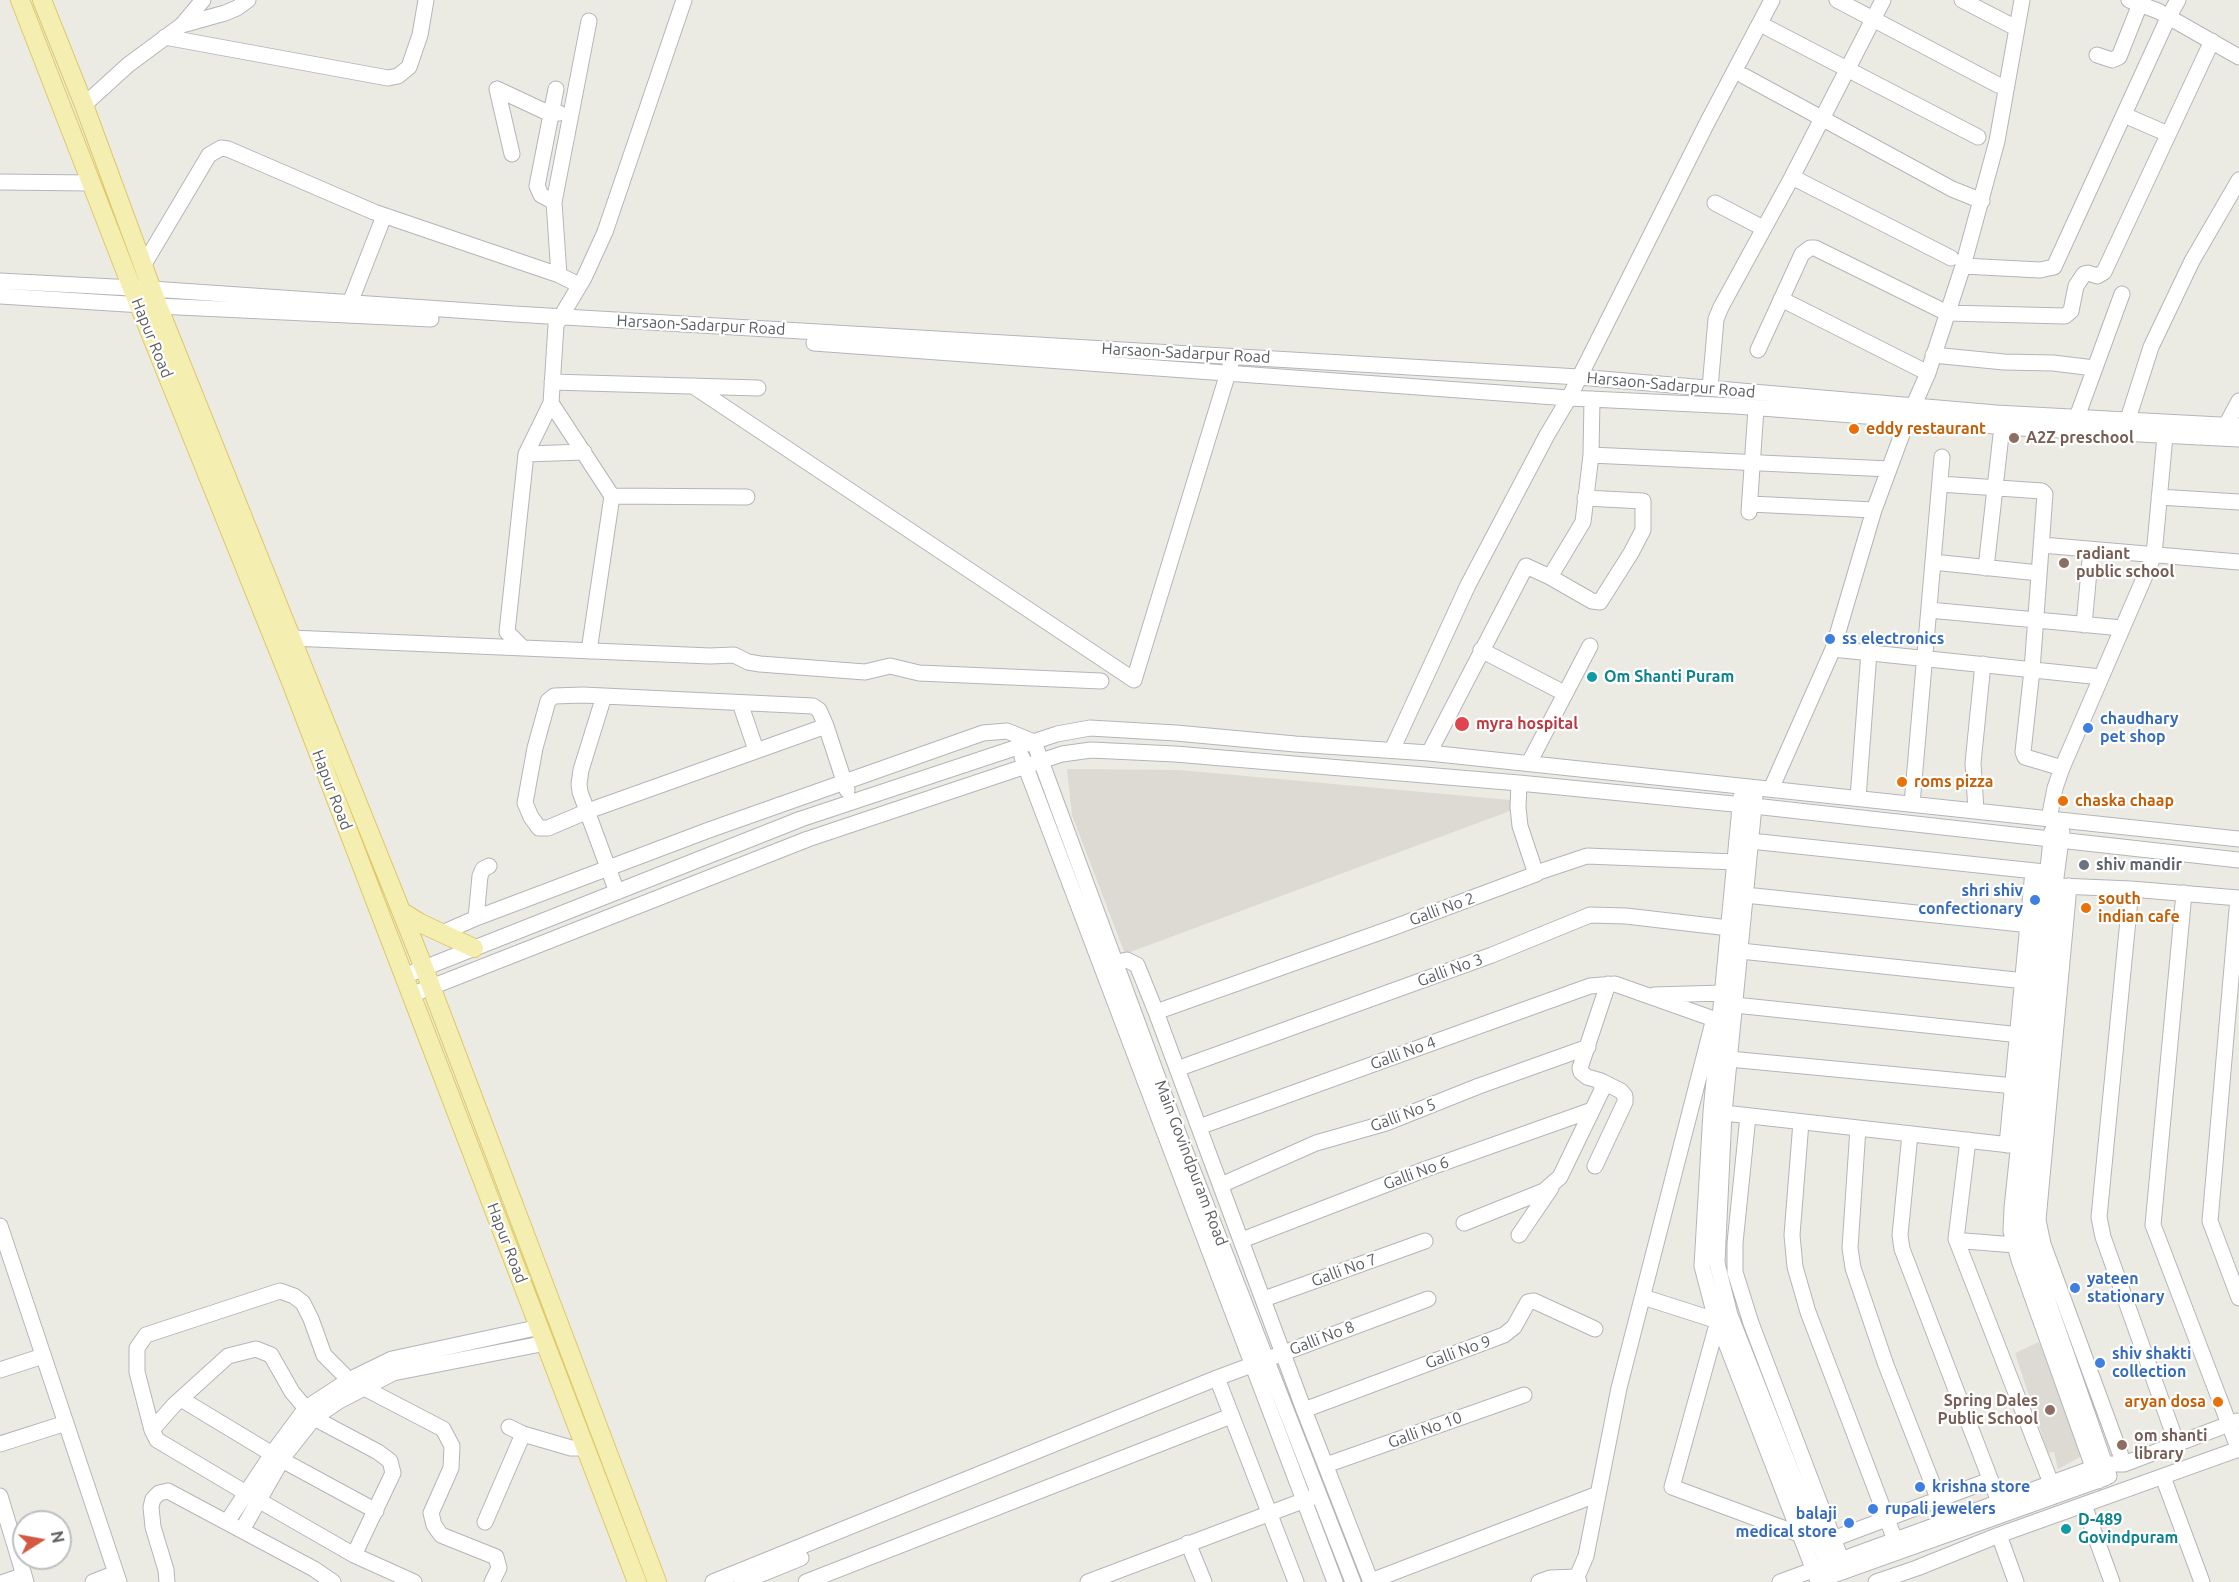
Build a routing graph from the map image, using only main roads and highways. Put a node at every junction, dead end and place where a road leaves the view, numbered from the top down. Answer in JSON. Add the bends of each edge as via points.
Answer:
{"nodes":[{"id":1,"x":20,"y":0,"type":"edge"},
{"id":2,"x":42,"y":0,"type":"edge"},
{"id":3,"x":401,"y":911,"type":"junction"},
{"id":4,"x":474,"y":948,"type":"road end"},
{"id":5,"x":637,"y":1582,"type":"edge"},
{"id":6,"x":657,"y":1582,"type":"edge"}],
"edges":[{"from":1,"to":5,"type":"main road","name":"Hapur Road","via":[[291,682]]},
{"from":2,"to":3,"type":"main road","name":"Hapur Road","via":[[158,306]]},
{"from":3,"to":4,"type":"main road"},
{"from":3,"to":6,"type":"main road","name":"Hapur Road"}]}
